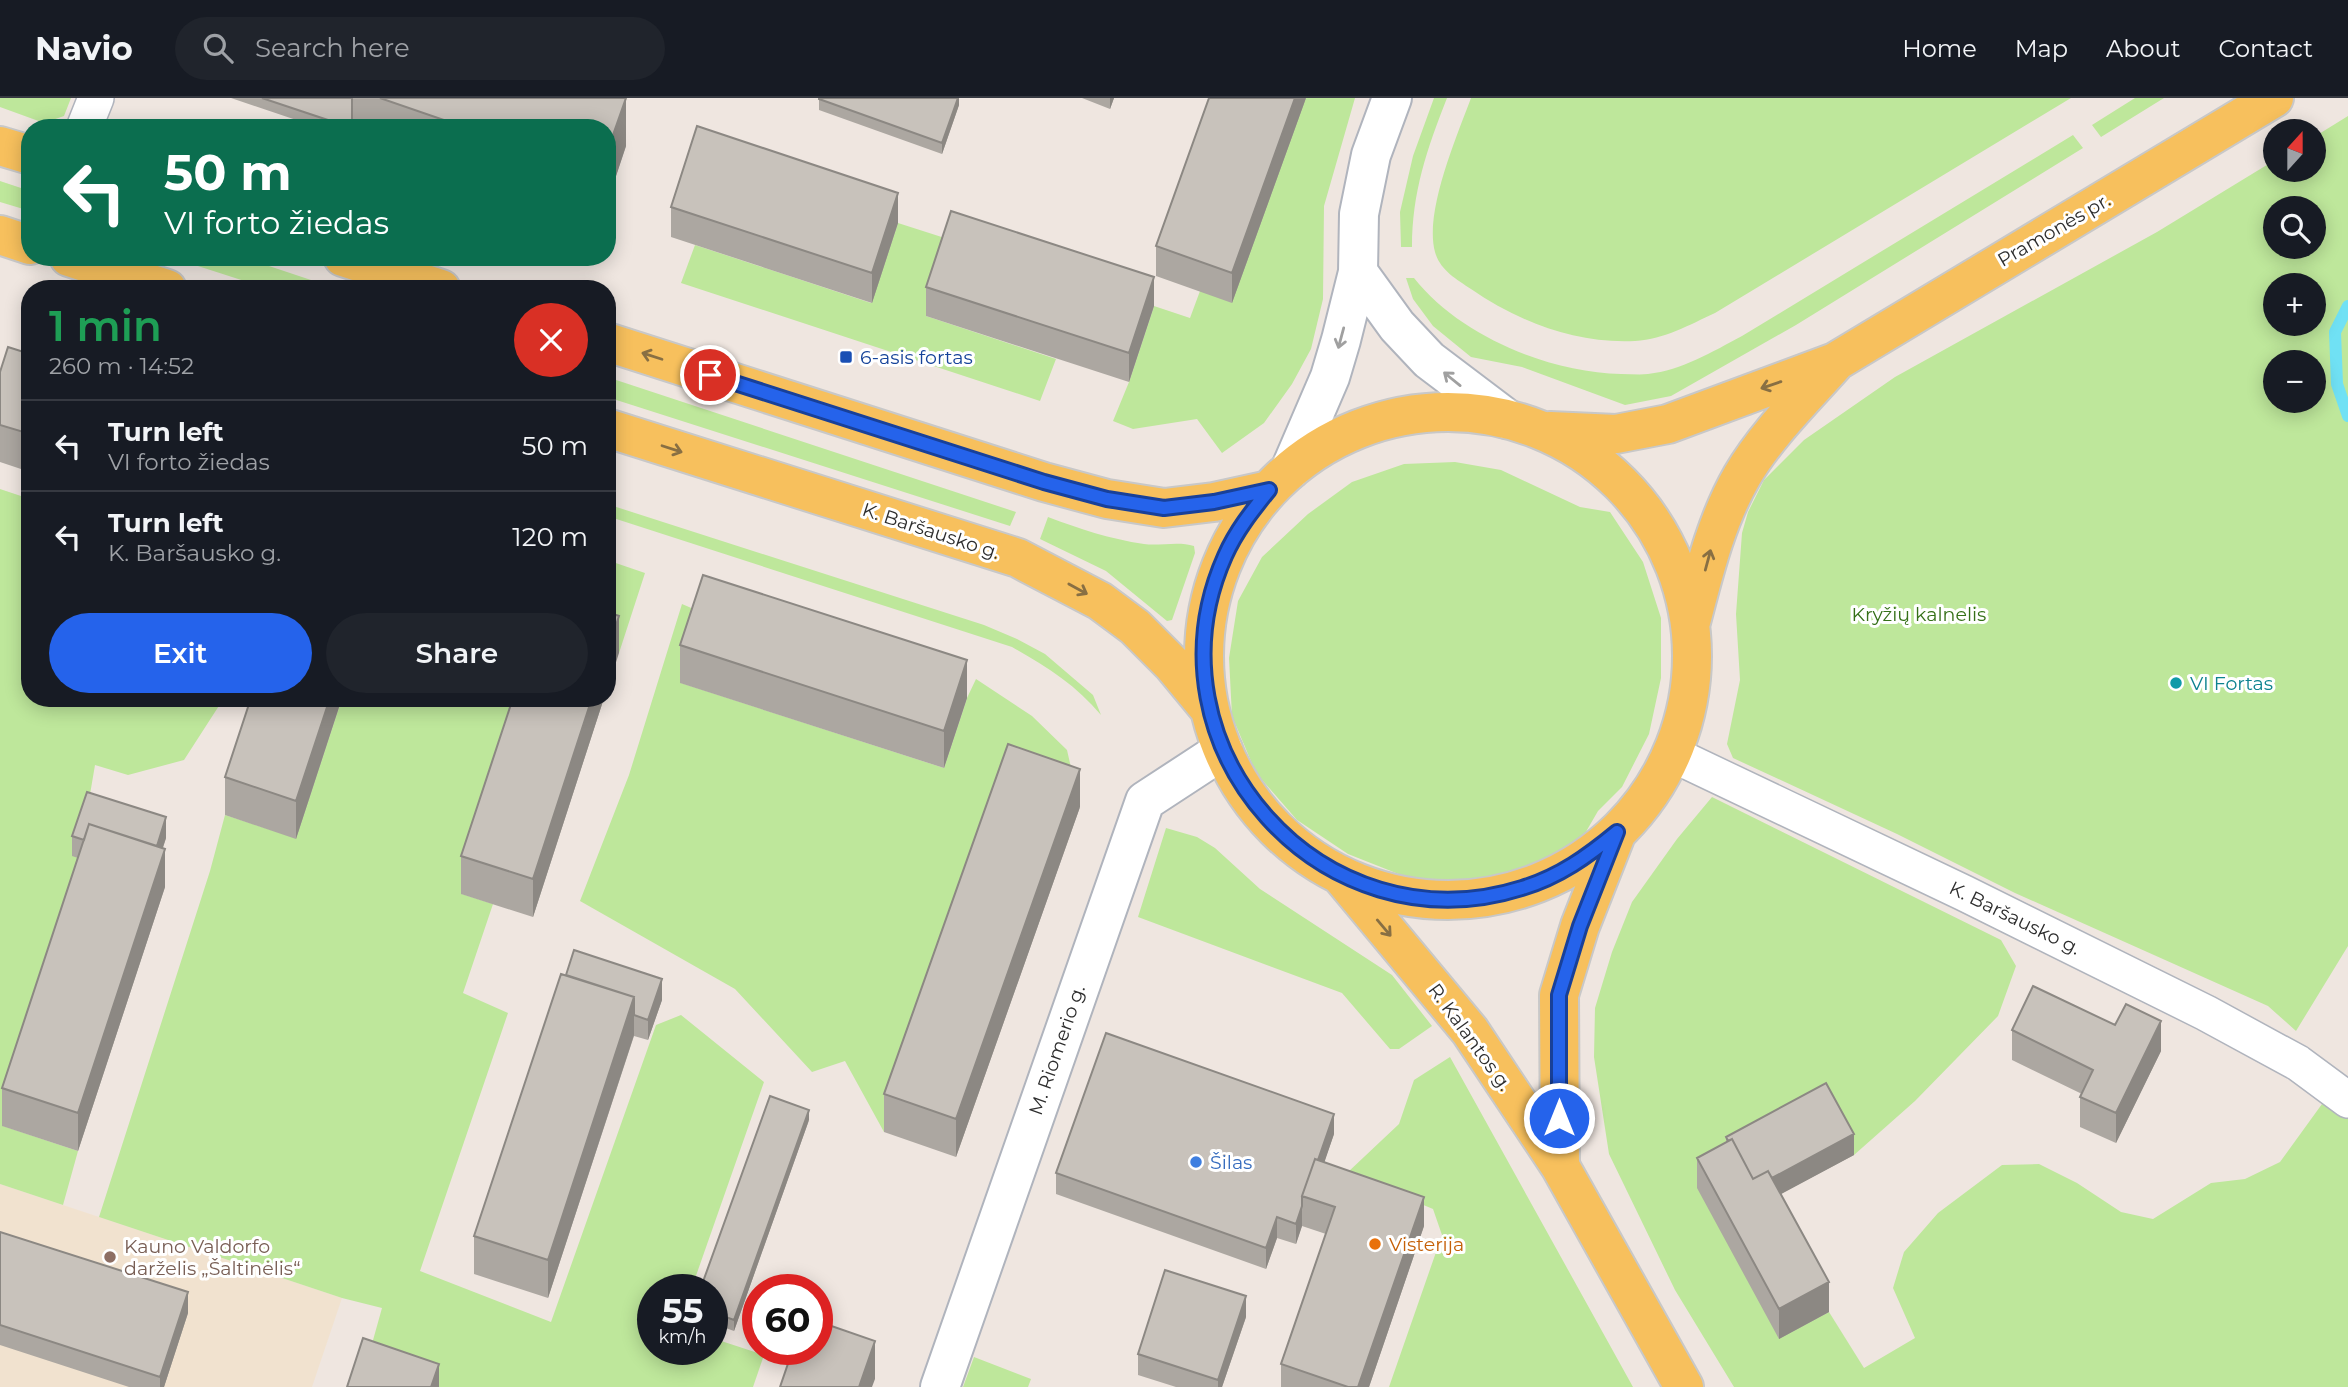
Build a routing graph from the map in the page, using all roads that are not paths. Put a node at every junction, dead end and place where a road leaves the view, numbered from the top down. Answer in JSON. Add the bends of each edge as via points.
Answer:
{"nodes":[{"id":1,"x":96,"y":98,"type":"edge"},
{"id":2,"x":1392,"y":98,"type":"edge"},
{"id":3,"x":2274,"y":98,"type":"edge"},
{"id":4,"x":88,"y":119,"type":"edge"},
{"id":5,"x":0,"y":146,"type":"edge"},
{"id":6,"x":21,"y":152,"type":"edge"},
{"id":7,"x":0,"y":235,"type":"edge"},
{"id":8,"x":21,"y":242,"type":"edge"},
{"id":9,"x":97,"y":266,"type":"edge"},
{"id":10,"x":371,"y":266,"type":"edge"},
{"id":11,"x":1358,"y":272,"type":"junction"},
{"id":12,"x":139,"y":280,"type":"edge"},
{"id":13,"x":413,"y":280,"type":"edge"},
{"id":14,"x":616,"y":345,"type":"edge"},
{"id":15,"x":1835,"y":362,"type":"junction"},
{"id":16,"x":1524,"y":425,"type":"junction"},
{"id":17,"x":616,"y":431,"type":"edge"},
{"id":18,"x":1279,"y":480,"type":"junction"},
{"id":19,"x":1690,"y":626,"type":"junction"},
{"id":20,"x":1210,"y":710,"type":"junction"},
{"id":21,"x":1223,"y":750,"type":"junction"},
{"id":22,"x":1672,"y":754,"type":"junction"},
{"id":23,"x":1617,"y":832,"type":"junction"},
{"id":24,"x":1341,"y":875,"type":"junction"},
{"id":25,"x":2348,"y":1100,"type":"edge"},
{"id":26,"x":1560,"y":1167,"type":"junction"},
{"id":27,"x":940,"y":1387,"type":"edge"},
{"id":28,"x":1684,"y":1387,"type":"edge"}],
"edges":[{"from":1,"to":4,"type":"street"},
{"from":2,"to":11,"type":"street","via":[[1371,155],[1359,214]]},
{"from":3,"to":15,"type":"main road","name":"Pramonės pr."},
{"from":5,"to":6,"type":"main road"},
{"from":7,"to":8,"type":"main road"},
{"from":9,"to":12,"type":"main road"},
{"from":10,"to":13,"type":"main road"},
{"from":16,"to":11,"type":"street","one_way":true,"via":[[1429,360],[1397,326]]},
{"from":11,"to":18,"type":"street","one_way":true,"via":[[1330,377]]},
{"from":18,"to":14,"type":"main road","one_way":true,"via":[[1214,502],[1164,508],[1107,499]]},
{"from":15,"to":16,"type":"main road","name":"Pramonės pr.","one_way":true,"via":[[1668,424],[1616,434]]},
{"from":19,"to":15,"type":"main road","name":"Pramonės pr.","one_way":true,"via":[[1712,544],[1743,474]]},
{"from":16,"to":18,"type":"main road","via":[[1461,412],[1392,419],[1328,443]]},
{"from":16,"to":19,"type":"main road","via":[[1573,447],[1604,468],[1630,494],[1670,555]]},
{"from":17,"to":20,"type":"main road","name":"K. Baršausko g.","one_way":true,"via":[[1018,558],[1100,601],[1135,627]]},
{"from":18,"to":20,"type":"main road","via":[[1244,521],[1225,555],[1212,593],[1204,671]]},
{"from":19,"to":22,"type":"main road","via":[[1688,702]]},
{"from":20,"to":21,"type":"main road"},
{"from":21,"to":24,"type":"main road","via":[[1244,789],[1271,823],[1303,853]]},
{"from":21,"to":27,"type":"street","name":"M. Riomerio g.","via":[[1145,802]]},
{"from":22,"to":23,"type":"main road","via":[[1639,809]]},
{"from":22,"to":25,"type":"street","name":"K. Baršausko g.","via":[[2206,1013],[2298,1063]]},
{"from":23,"to":24,"type":"main road","via":[[1557,875],[1486,897],[1412,897]]},
{"from":23,"to":26,"type":"main road","via":[[1559,995]]},
{"from":24,"to":26,"type":"main road","name":"R. Kalantos g.","one_way":true,"via":[[1470,1031]]},
{"from":26,"to":28,"type":"main road"}]}
